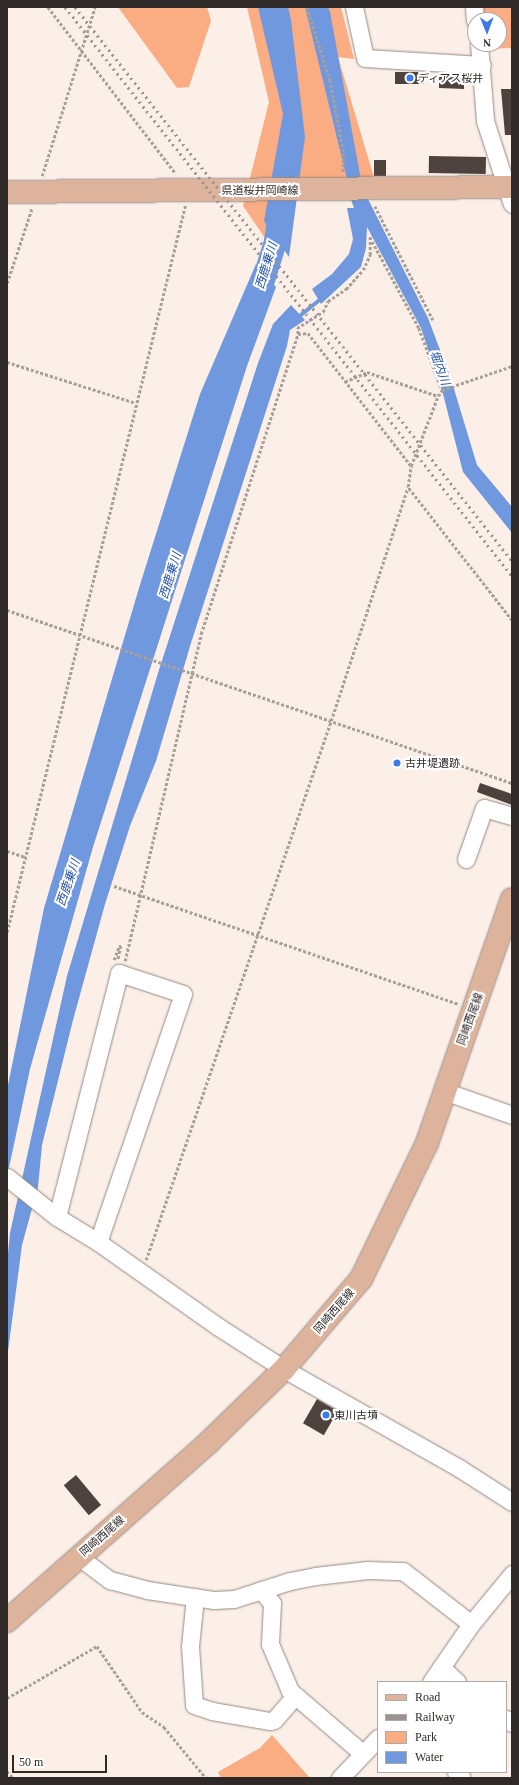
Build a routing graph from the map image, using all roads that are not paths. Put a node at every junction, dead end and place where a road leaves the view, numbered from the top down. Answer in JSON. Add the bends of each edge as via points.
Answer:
{"nodes":[{"id":1,"x":354,"y":7,"type":"edge"},
{"id":2,"x":480,"y":52,"type":"edge"},
{"id":3,"x":482,"y":65,"type":"junction"},
{"id":4,"x":7,"y":192,"type":"edge"},
{"id":5,"x":510,"y":193,"type":"edge"},
{"id":6,"x":512,"y":816,"type":"edge"},
{"id":7,"x":466,"y":859,"type":"dead end"},
{"id":8,"x":512,"y":899,"type":"edge"},
{"id":9,"x":444,"y":1091,"type":"junction"},
{"id":10,"x":512,"y":1115,"type":"edge"},
{"id":11,"x":7,"y":1177,"type":"edge"},
{"id":12,"x":57,"y":1217,"type":"junction"},
{"id":13,"x":98,"y":1242,"type":"junction"},
{"id":14,"x":284,"y":1369,"type":"junction"},
{"id":15,"x":512,"y":1502,"type":"edge"},
{"id":16,"x":79,"y":1557,"type":"junction"},
{"id":17,"x":512,"y":1574,"type":"edge"},
{"id":18,"x":261,"y":1590,"type":"junction"},
{"id":19,"x":195,"y":1597,"type":"junction"},
{"id":20,"x":505,"y":1598,"type":"edge"},
{"id":21,"x":7,"y":1621,"type":"edge"},
{"id":22,"x":471,"y":1624,"type":"junction"},
{"id":23,"x":441,"y":1667,"type":"junction"},
{"id":24,"x":432,"y":1681,"type":"edge"},
{"id":25,"x":456,"y":1681,"type":"edge"},
{"id":26,"x":295,"y":1696,"type":"junction"},
{"id":27,"x":377,"y":1739,"type":"edge"},
{"id":28,"x":362,"y":1753,"type":"junction"},
{"id":29,"x":340,"y":1778,"type":"edge"}],
"edges":[{"from":1,"to":3,"type":"street","via":[[365,58]]},
{"from":2,"to":3,"type":"street"},
{"from":3,"to":5,"type":"street","via":[[485,121]]},
{"from":4,"to":5,"type":"main road","name":"県道桜井岡崎線","via":[[373,189]]},
{"from":6,"to":7,"type":"street","via":[[484,808]]},
{"from":8,"to":9,"type":"main road","name":"岡崎西尾線"},
{"from":9,"to":10,"type":"street"},
{"from":9,"to":14,"type":"main road","name":"岡崎西尾線","via":[[427,1143],[361,1279]]},
{"from":11,"to":12,"type":"street"},
{"from":12,"to":13,"type":"street"},
{"from":12,"to":13,"type":"street","via":[[119,973],[183,994]]},
{"from":13,"to":14,"type":"street"},
{"from":14,"to":15,"type":"street","via":[[459,1468]]},
{"from":14,"to":16,"type":"main road","name":"岡崎西尾線","via":[[209,1442]]},
{"from":16,"to":19,"type":"street","via":[[110,1580],[147,1590]]},
{"from":16,"to":21,"type":"main road","name":"岡崎西尾線"},
{"from":17,"to":20,"type":"street"},
{"from":18,"to":19,"type":"street","via":[[234,1599],[214,1600]]},
{"from":18,"to":22,"type":"street","via":[[315,1576],[368,1570],[404,1571]]},
{"from":18,"to":26,"type":"street","via":[[272,1604],[270,1644],[290,1691]]},
{"from":19,"to":26,"type":"street","via":[[190,1646],[194,1705],[212,1711],[270,1721],[274,1720]]},
{"from":20,"to":22,"type":"street"},
{"from":22,"to":23,"type":"street"},
{"from":23,"to":24,"type":"street"},
{"from":23,"to":25,"type":"street"},
{"from":26,"to":28,"type":"street"},
{"from":27,"to":28,"type":"street"},
{"from":28,"to":29,"type":"street"}]}
